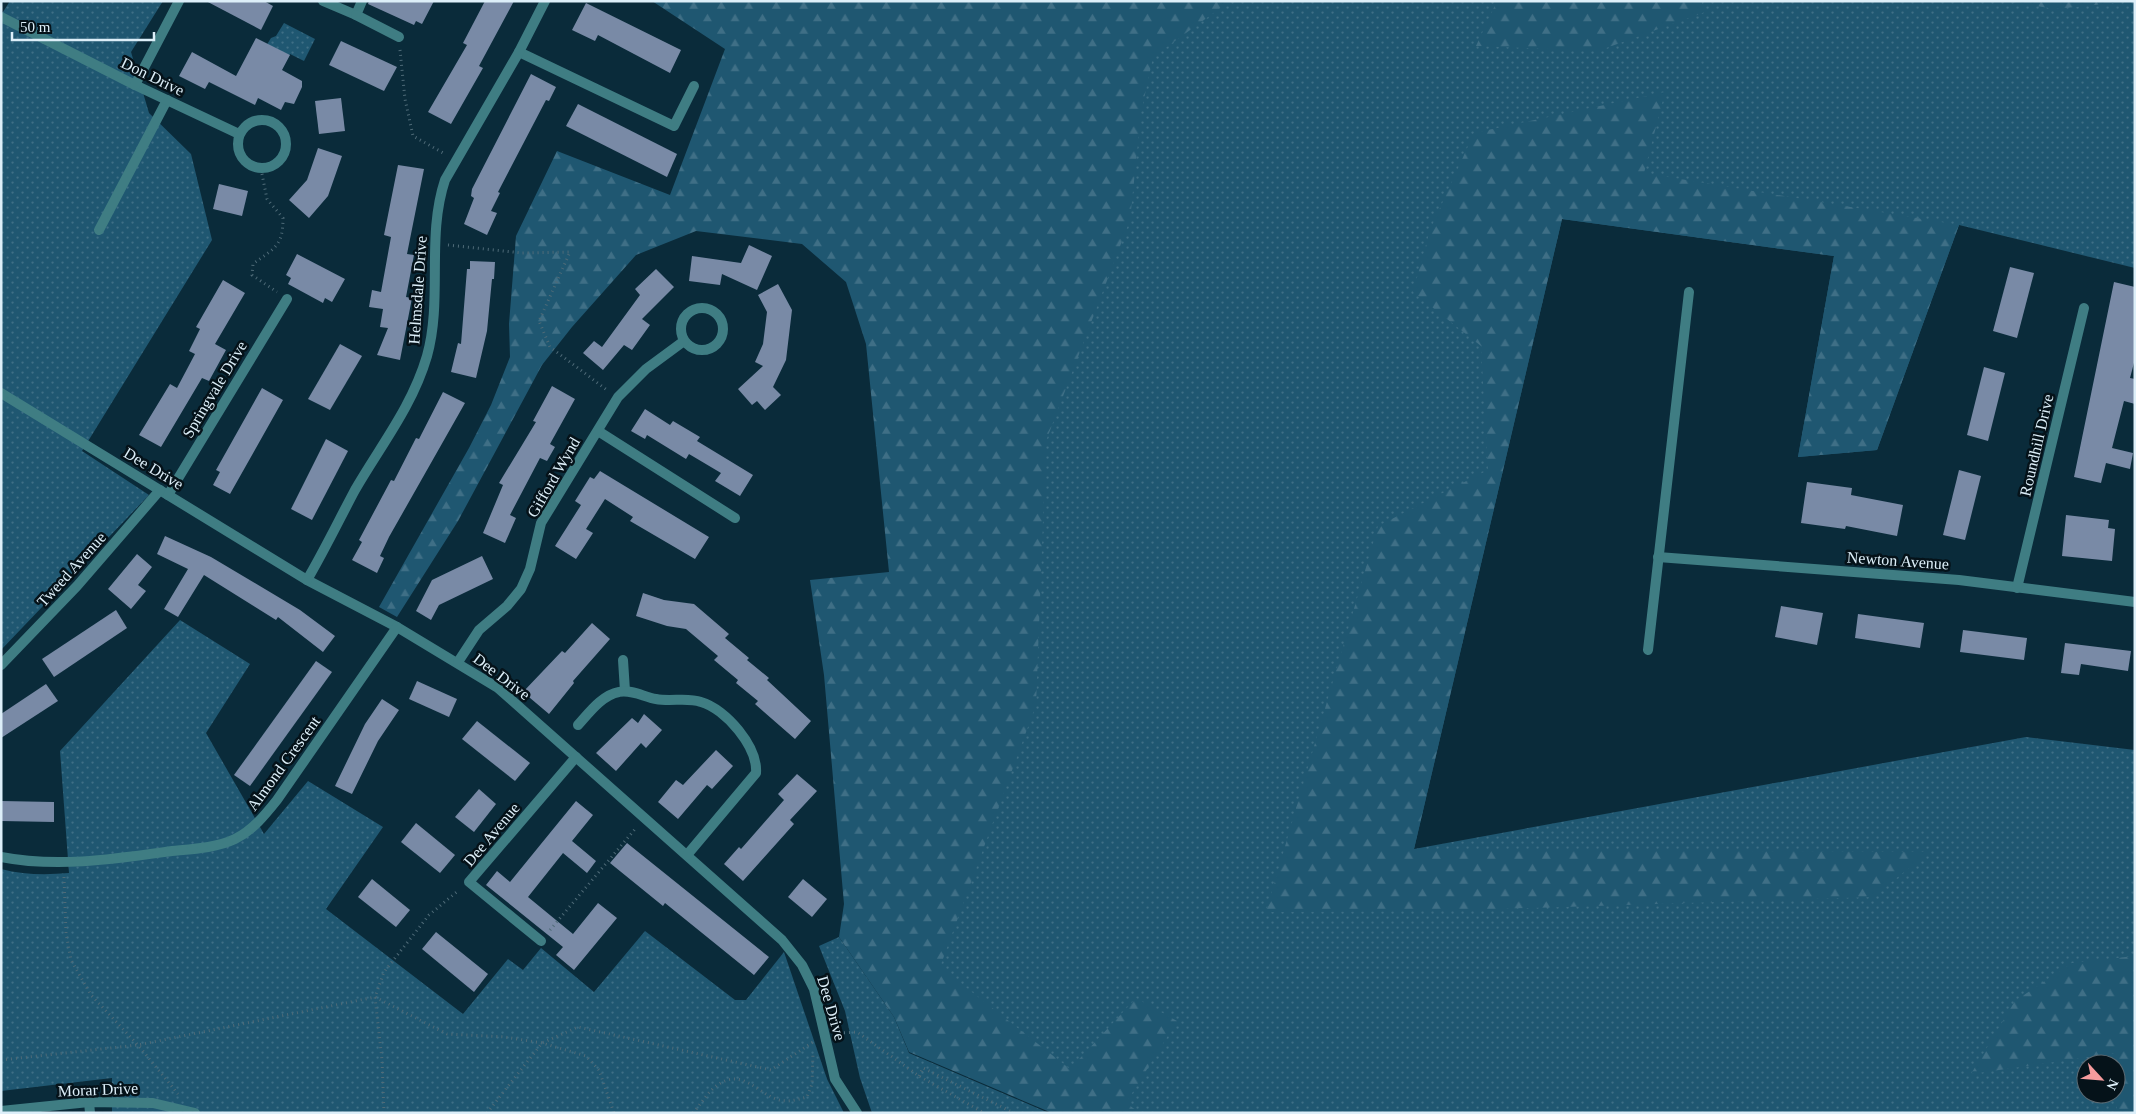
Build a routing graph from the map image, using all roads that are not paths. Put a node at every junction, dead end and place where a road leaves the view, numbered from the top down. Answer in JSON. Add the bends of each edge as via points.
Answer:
{"nodes":[{"id":1,"x":179,"y":1,"type":"edge"},
{"id":2,"x":323,"y":1,"type":"edge"},
{"id":3,"x":362,"y":1,"type":"edge"},
{"id":4,"x":546,"y":1,"type":"edge"},
{"id":5,"x":356,"y":15,"type":"junction"},
{"id":6,"x":1,"y":17,"type":"edge"},
{"id":7,"x":399,"y":37,"type":"road end"},
{"id":8,"x":519,"y":52,"type":"junction"},
{"id":9,"x":135,"y":85,"type":"junction"},
{"id":10,"x":694,"y":86,"type":"dead end"},
{"id":11,"x":167,"y":100,"type":"junction"},
{"id":12,"x":238,"y":134,"type":"junction"},
{"id":13,"x":100,"y":230,"type":"dead end"},
{"id":14,"x":1689,"y":292,"type":"dead end"},
{"id":15,"x":287,"y":299,"type":"road end"},
{"id":16,"x":2084,"y":308,"type":"dead end"},
{"id":17,"x":684,"y":341,"type":"junction"},
{"id":18,"x":1,"y":393,"type":"edge"},
{"id":19,"x":598,"y":431,"type":"junction"},
{"id":20,"x":164,"y":492,"type":"junction"},
{"id":21,"x":735,"y":518,"type":"dead end"},
{"id":22,"x":1658,"y":557,"type":"junction"},
{"id":23,"x":307,"y":580,"type":"junction"},
{"id":24,"x":2017,"y":588,"type":"junction"},
{"id":25,"x":2135,"y":602,"type":"edge"},
{"id":26,"x":397,"y":628,"type":"junction"},
{"id":27,"x":1648,"y":650,"type":"dead end"},
{"id":28,"x":623,"y":660,"type":"dead end"},
{"id":29,"x":458,"y":662,"type":"junction"},
{"id":30,"x":1,"y":665,"type":"edge"},
{"id":31,"x":625,"y":691,"type":"junction"},
{"id":32,"x":578,"y":725,"type":"dead end"},
{"id":33,"x":576,"y":757,"type":"junction"},
{"id":34,"x":687,"y":854,"type":"junction"},
{"id":35,"x":1,"y":857,"type":"edge"},
{"id":36,"x":541,"y":941,"type":"road end"},
{"id":37,"x":90,"y":1107,"type":"edge"},
{"id":38,"x":1,"y":1110,"type":"edge"},
{"id":39,"x":194,"y":1112,"type":"edge"},
{"id":40,"x":857,"y":1113,"type":"edge"}],
"edges":[{"from":1,"to":9,"type":"street"},
{"from":2,"to":5,"type":"street"},
{"from":3,"to":5,"type":"street"},
{"from":4,"to":8,"type":"street","name":"Helmsdale Drive"},
{"from":5,"to":7,"type":"street"},
{"from":6,"to":9,"type":"street","name":"Don Drive"},
{"from":8,"to":10,"type":"street","via":[[674,126]]},
{"from":8,"to":23,"type":"street","name":"Helmsdale Drive","via":[[456,159],[438,200],[431,331],[427,356],[416,386],[401,419],[356,490]]},
{"from":9,"to":11,"type":"street","name":"Don Drive"},
{"from":11,"to":12,"type":"street","name":"Don Drive"},
{"from":11,"to":13,"type":"street"},
{"from":12,"to":12,"type":"street","via":[[251,121],[266,119],[279,125],[286,136],[284,156],[275,165],[262,169],[249,166],[237,150]]},
{"from":14,"to":22,"type":"street"},
{"from":15,"to":20,"type":"street","name":"Springvale Drive"},
{"from":16,"to":24,"type":"street","name":"Roundhill Drive"},
{"from":17,"to":17,"type":"street","via":[[680,327],[687,313],[702,308],[720,317],[721,339],[711,348],[696,350]]},
{"from":17,"to":19,"type":"street","name":"Gifford Wynd","via":[[646,368],[618,397]]},
{"from":18,"to":20,"type":"street","name":"Dee Drive"},
{"from":19,"to":21,"type":"street","name":"Gifford Wynd"},
{"from":19,"to":29,"type":"street","name":"Gifford Wynd","via":[[541,523],[530,569],[521,589],[479,630]]},
{"from":20,"to":23,"type":"street","name":"Dee Drive"},
{"from":20,"to":30,"type":"street","name":"Tweed Avenue"},
{"from":22,"to":24,"type":"street","name":"Newton Avenue","via":[[1959,580]]},
{"from":22,"to":27,"type":"street"},
{"from":23,"to":26,"type":"street","name":"Dee Drive"},
{"from":24,"to":25,"type":"street","name":"Newton Avenue"},
{"from":26,"to":29,"type":"street","name":"Dee Drive"},
{"from":26,"to":35,"type":"street","name":"Almond Crescent","via":[[277,800],[260,821],[234,840],[210,846],[64,863],[37,863]]},
{"from":28,"to":31,"type":"street"},
{"from":29,"to":33,"type":"street","name":"Dee Drive","via":[[498,688]]},
{"from":31,"to":32,"type":"street","via":[[605,698]]},
{"from":31,"to":34,"type":"street","via":[[663,700],[696,701],[714,708],[738,731],[754,755],[756,773]]},
{"from":33,"to":34,"type":"street","name":"Dee Drive"},
{"from":33,"to":36,"type":"street","name":"Dee Avenue","via":[[469,882]]},
{"from":34,"to":40,"type":"street","name":"Dee Drive","via":[[782,940],[802,965],[814,989],[835,1079]]},
{"from":37,"to":38,"type":"street","name":"Morar Drive"},
{"from":37,"to":39,"type":"street","name":"Morar Drive","via":[[154,1103]]}]}
